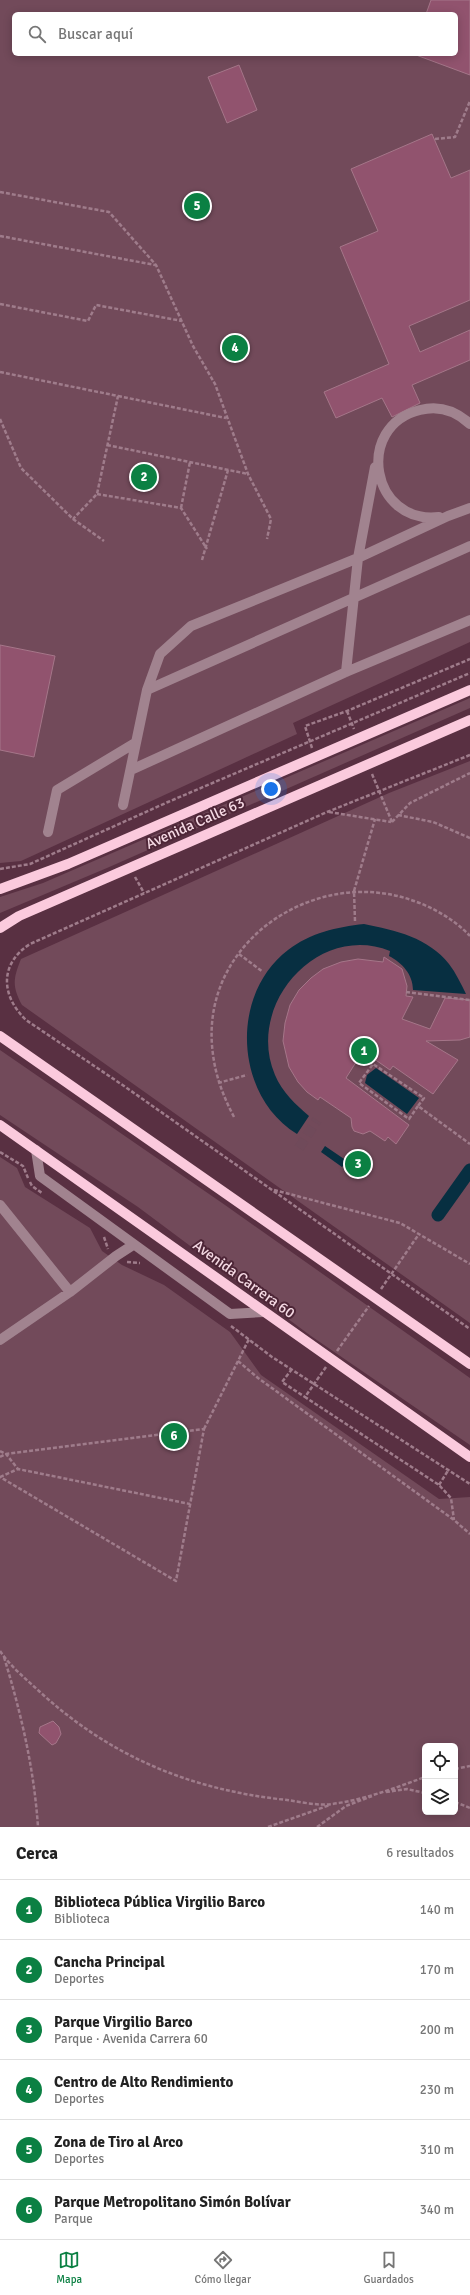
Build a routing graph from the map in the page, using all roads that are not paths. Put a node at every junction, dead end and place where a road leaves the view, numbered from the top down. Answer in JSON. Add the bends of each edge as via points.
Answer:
{"nodes":[{"id":1,"x":467,"y":420,"type":"edge"},
{"id":2,"x":378,"y":452,"type":"junction"},
{"id":3,"x":470,"y":502,"type":"edge"},
{"id":4,"x":470,"y":508,"type":"edge"},
{"id":5,"x":448,"y":516,"type":"junction"},
{"id":6,"x":470,"y":546,"type":"edge"},
{"id":7,"x":358,"y":558,"type":"junction"},
{"id":8,"x":353,"y":600,"type":"junction"},
{"id":9,"x":470,"y":620,"type":"edge"},
{"id":10,"x":346,"y":672,"type":"junction"},
{"id":11,"x":146,"y":690,"type":"junction"},
{"id":12,"x":470,"y":690,"type":"edge"},
{"id":13,"x":470,"y":720,"type":"edge"},
{"id":14,"x":135,"y":743,"type":"junction"},
{"id":15,"x":131,"y":770,"type":"junction"},
{"id":16,"x":123,"y":805,"type":"dead end"},
{"id":17,"x":48,"y":832,"type":"dead end"},
{"id":18,"x":0,"y":889,"type":"edge"},
{"id":19,"x":0,"y":928,"type":"edge"},
{"id":20,"x":0,"y":1036,"type":"edge"},
{"id":21,"x":0,"y":1125,"type":"edge"},
{"id":22,"x":36,"y":1150,"type":"junction"},
{"id":23,"x":0,"y":1206,"type":"edge"},
{"id":24,"x":134,"y":1245,"type":"junction"},
{"id":25,"x":70,"y":1292,"type":"junction"},
{"id":26,"x":263,"y":1312,"type":"junction"},
{"id":27,"x":0,"y":1340,"type":"edge"},
{"id":28,"x":470,"y":1364,"type":"edge"},
{"id":29,"x":470,"y":1457,"type":"edge"}],
"edges":[{"from":1,"to":2,"type":"street","via":[[445,409],[428,408],[411,412],[396,422],[385,435]]},
{"from":2,"to":5,"type":"street","via":[[381,483],[395,504],[411,514],[429,518]]},
{"from":2,"to":7,"type":"street"},
{"from":3,"to":5,"type":"street"},
{"from":4,"to":5,"type":"street"},
{"from":5,"to":7,"type":"street"},
{"from":6,"to":8,"type":"street"},
{"from":7,"to":8,"type":"street"},
{"from":7,"to":11,"type":"street","via":[[191,626],[160,654]]},
{"from":8,"to":10,"type":"street"},
{"from":8,"to":11,"type":"street"},
{"from":9,"to":10,"type":"street"},
{"from":10,"to":15,"type":"street"},
{"from":11,"to":14,"type":"street"},
{"from":12,"to":18,"type":"main road","name":"Avenida Calle 63","via":[[68,864]]},
{"from":13,"to":19,"type":"main road","name":"Avenida Calle 63","via":[[19,916]]},
{"from":14,"to":15,"type":"street"},
{"from":14,"to":17,"type":"street","via":[[57,790]]},
{"from":15,"to":16,"type":"street"},
{"from":20,"to":28,"type":"main road"},
{"from":21,"to":22,"type":"main road","name":"Avenida Carrera 60"},
{"from":22,"to":24,"type":"street","via":[[40,1176]]},
{"from":22,"to":26,"type":"main road","name":"Avenida Carrera 60"},
{"from":23,"to":25,"type":"street"},
{"from":24,"to":25,"type":"street"},
{"from":24,"to":26,"type":"street","via":[[230,1314]]},
{"from":25,"to":27,"type":"street"},
{"from":26,"to":29,"type":"main road","name":"Avenida Carrera 60"}]}
